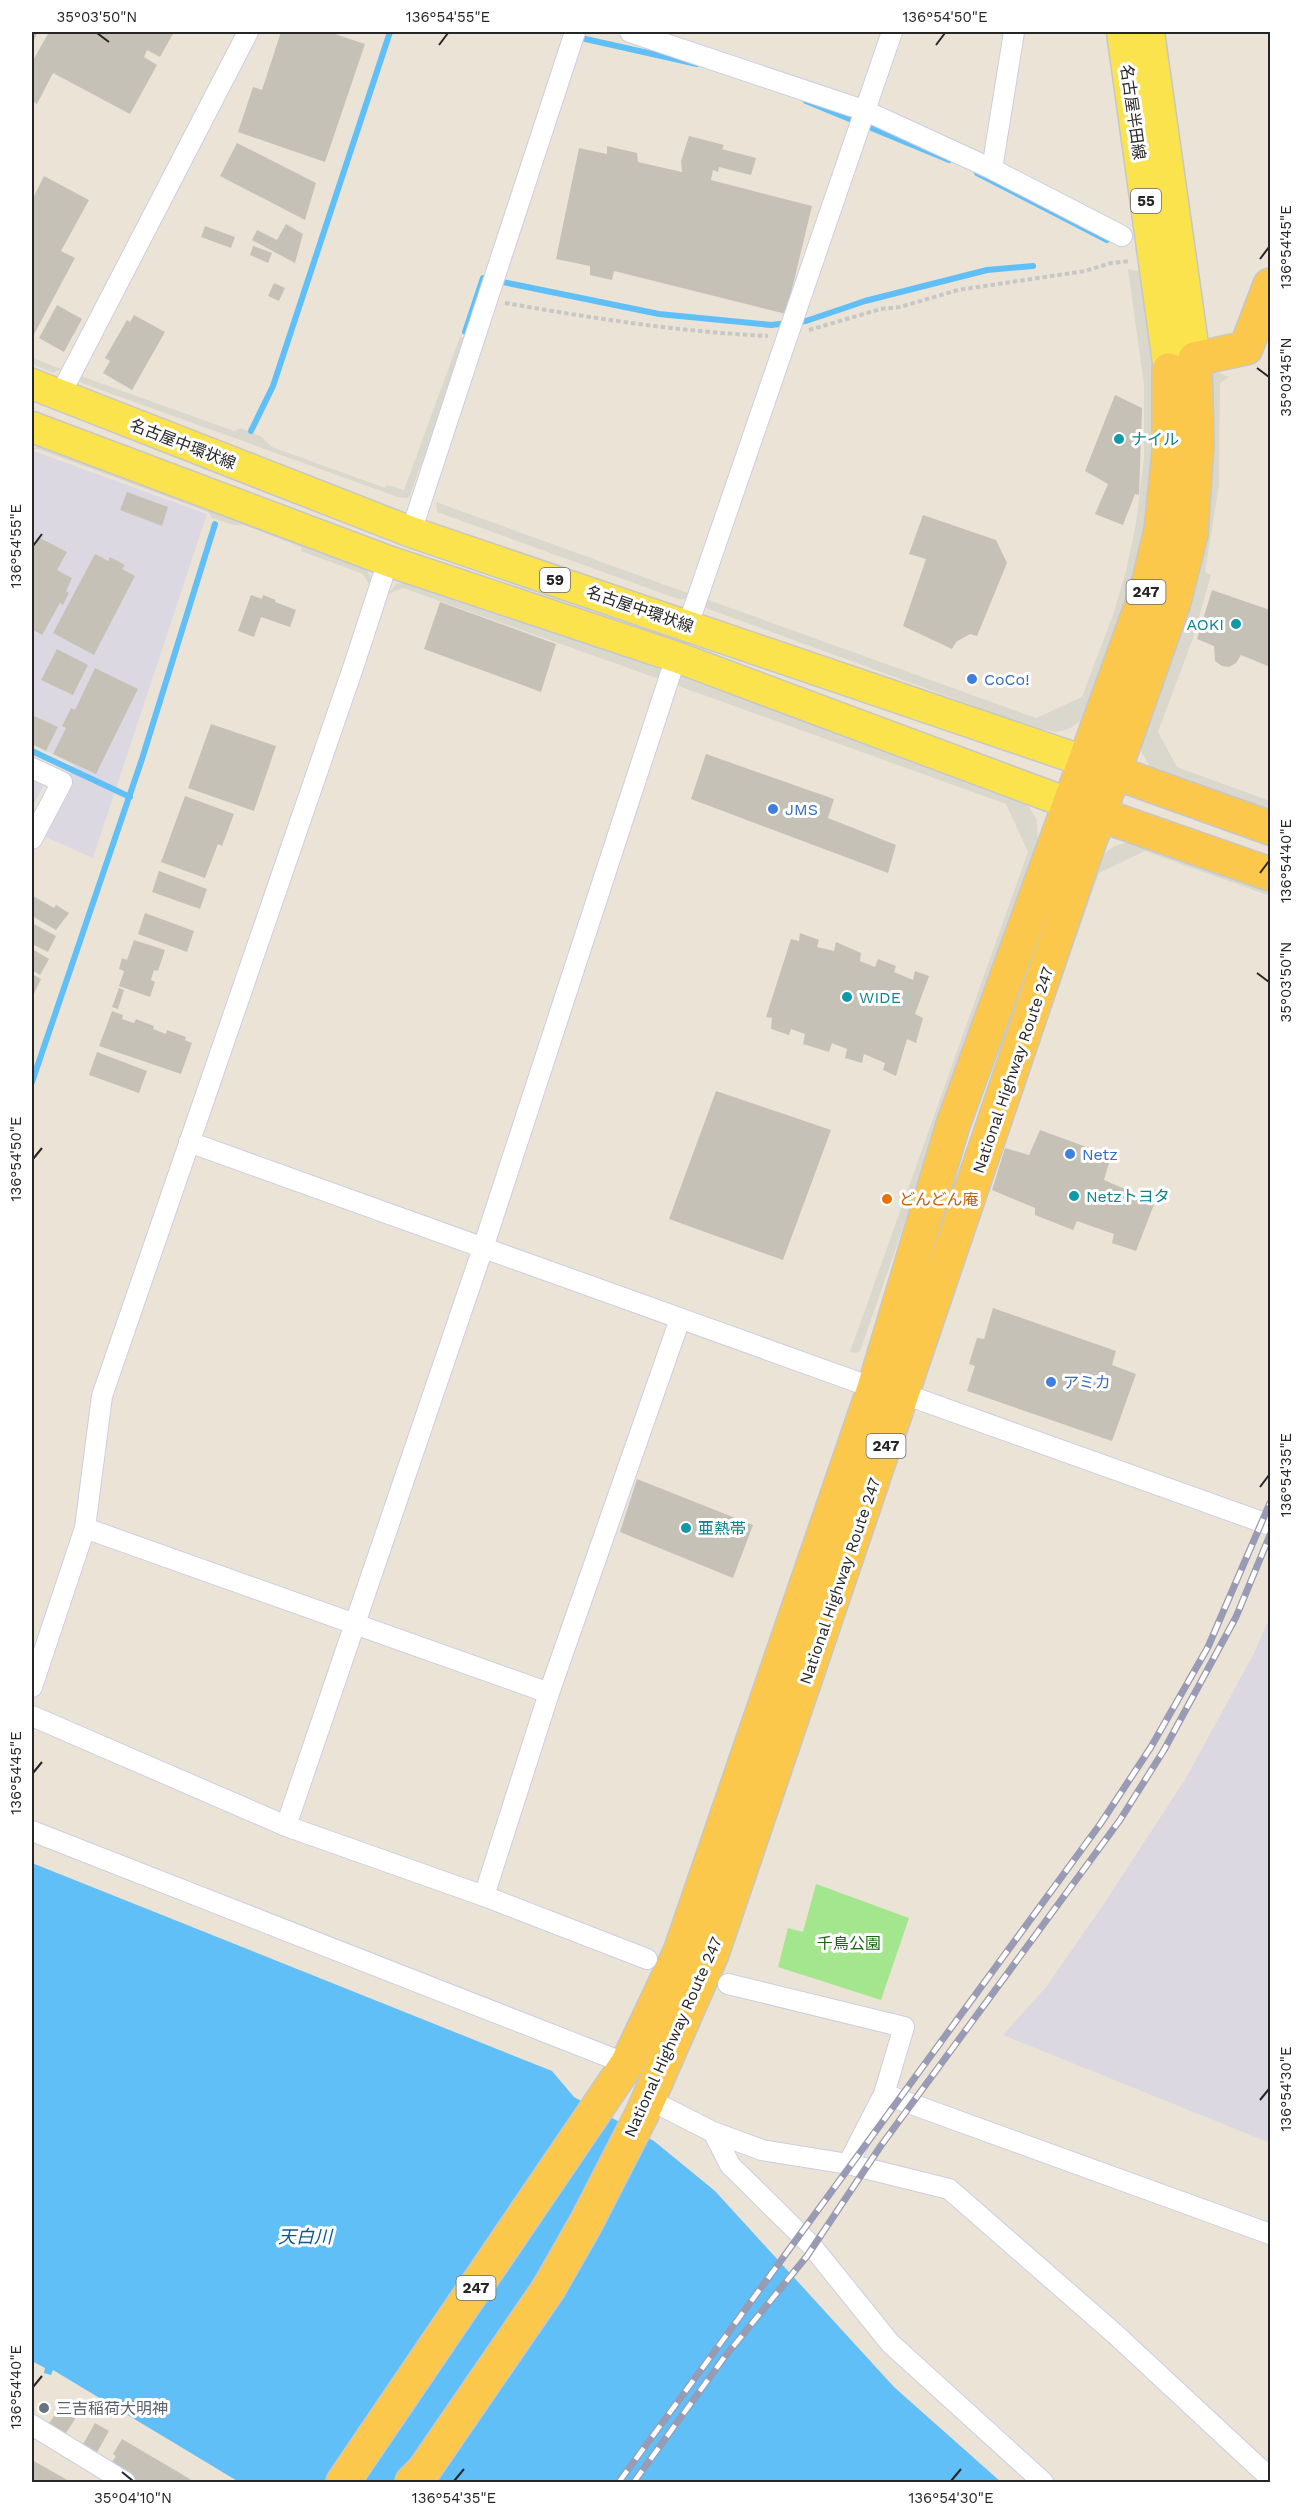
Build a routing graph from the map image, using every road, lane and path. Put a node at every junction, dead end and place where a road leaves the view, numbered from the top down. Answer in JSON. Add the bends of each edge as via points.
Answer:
{"nodes":[{"id":1,"x":248,"y":32,"type":"edge"},
{"id":2,"x":575,"y":32,"type":"edge"},
{"id":3,"x":630,"y":32,"type":"edge"},
{"id":4,"x":892,"y":32,"type":"edge"},
{"id":5,"x":1014,"y":32,"type":"edge"},
{"id":6,"x":1122,"y":32,"type":"edge"},
{"id":7,"x":1149,"y":32,"type":"edge"},
{"id":8,"x":866,"y":111,"type":"junction"},
{"id":9,"x":992,"y":169,"type":"junction"},
{"id":10,"x":1122,"y":236,"type":"dead end"},
{"id":11,"x":1154,"y":260,"type":"junction"},
{"id":12,"x":1270,"y":285,"type":"edge"},
{"id":13,"x":488,"y":298,"type":"junction"},
{"id":14,"x":788,"y":338,"type":"junction"},
{"id":15,"x":1182,"y":364,"type":"junction"},
{"id":16,"x":32,"y":384,"type":"edge"},
{"id":17,"x":60,"y":395,"type":"junction"},
{"id":18,"x":32,"y":427,"type":"edge"},
{"id":19,"x":411,"y":532,"type":"junction"},
{"id":20,"x":388,"y":561,"type":"junction"},
{"id":21,"x":688,"y":625,"type":"junction"},
{"id":22,"x":676,"y":657,"type":"junction"},
{"id":23,"x":1084,"y":761,"type":"junction"},
{"id":24,"x":32,"y":768,"type":"edge"},
{"id":25,"x":1115,"y":772,"type":"junction"},
{"id":26,"x":1068,"y":803,"type":"junction"},
{"id":27,"x":1100,"y":813,"type":"junction"},
{"id":28,"x":1270,"y":828,"type":"edge"},
{"id":29,"x":32,"y":840,"type":"edge"},
{"id":30,"x":1270,"y":874,"type":"edge"},
{"id":31,"x":189,"y":1142,"type":"junction"},
{"id":32,"x":483,"y":1248,"type":"junction"},
{"id":33,"x":680,"y":1319,"type":"junction"},
{"id":34,"x":889,"y":1391,"type":"junction"},
{"id":35,"x":1270,"y":1525,"type":"edge"},
{"id":36,"x":85,"y":1528,"type":"junction"},
{"id":37,"x":354,"y":1623,"type":"junction"},
{"id":38,"x":32,"y":1687,"type":"edge"},
{"id":39,"x":549,"y":1693,"type":"junction"},
{"id":40,"x":32,"y":1716,"type":"edge"},
{"id":41,"x":286,"y":1826,"type":"junction"},
{"id":42,"x":32,"y":1831,"type":"edge"},
{"id":43,"x":484,"y":1896,"type":"junction"},
{"id":44,"x":647,"y":1959,"type":"dead end"},
{"id":45,"x":728,"y":1983,"type":"dead end"},
{"id":46,"x":627,"y":2064,"type":"junction"},
{"id":47,"x":884,"y":2094,"type":"junction"},
{"id":48,"x":645,"y":2107,"type":"junction"},
{"id":49,"x":713,"y":2132,"type":"junction"},
{"id":50,"x":848,"y":2164,"type":"junction"},
{"id":51,"x":1270,"y":2234,"type":"edge"},
{"id":52,"x":32,"y":2425,"type":"edge"},
{"id":53,"x":1270,"y":2478,"type":"edge"},
{"id":54,"x":125,"y":2482,"type":"edge"},
{"id":55,"x":343,"y":2482,"type":"edge"},
{"id":56,"x":412,"y":2482,"type":"edge"},
{"id":57,"x":1043,"y":2482,"type":"edge"}],
"edges":[{"from":1,"to":17,"type":"street"},
{"from":2,"to":13,"type":"street"},
{"from":3,"to":8,"type":"street"},
{"from":4,"to":8,"type":"street"},
{"from":5,"to":9,"type":"street"},
{"from":6,"to":11,"type":"main road","name":"名古屋半田線","number":"55"},
{"from":7,"to":15,"type":"main road","name":"名古屋半田線","number":"55"},
{"from":8,"to":9,"type":"street"},
{"from":8,"to":14,"type":"street"},
{"from":9,"to":10,"type":"street"},
{"from":11,"to":14,"type":"path","via":[[1111,263],[1085,271],[958,290]]},
{"from":11,"to":15,"type":"main road","name":"名古屋半田線","number":"55"},
{"from":12,"to":15,"type":"highway","via":[[1246,348]]},
{"from":13,"to":14,"type":"path","via":[[582,316]]},
{"from":13,"to":19,"type":"street"},
{"from":14,"to":21,"type":"street"},
{"from":15,"to":23,"type":"highway","name":"National Highway Route 247","number":"247","via":[[1161,530],[1146,593]]},
{"from":15,"to":25,"type":"highway","name":"National Highway Route 247","number":"247","via":[[1197,445],[1191,534],[1174,602]]},
{"from":16,"to":17,"type":"main road","name":"名古屋中環状線","number":"59"},
{"from":17,"to":19,"type":"main road","name":"名古屋中環状線","number":"59"},
{"from":18,"to":20,"type":"main road","name":"名古屋中環状線","number":"59"},
{"from":19,"to":21,"type":"main road","name":"名古屋中環状線","number":"59"},
{"from":20,"to":22,"type":"main road","name":"名古屋中環状線","number":"59"},
{"from":20,"to":31,"type":"street"},
{"from":21,"to":23,"type":"main road","name":"名古屋中環状線","number":"59"},
{"from":22,"to":26,"type":"main road","name":"名古屋中環状線","number":"59"},
{"from":22,"to":32,"type":"street"},
{"from":23,"to":25,"type":"highway"},
{"from":23,"to":26,"type":"highway","name":"National Highway Route 247","number":"247"},
{"from":24,"to":29,"type":"street","via":[[62,782]]},
{"from":25,"to":27,"type":"highway","name":"National Highway Route 247","number":"247"},
{"from":25,"to":28,"type":"highway"},
{"from":26,"to":27,"type":"highway"},
{"from":26,"to":34,"type":"highway","name":"National Highway Route 247","number":"247","via":[[953,1125]]},
{"from":27,"to":30,"type":"highway"},
{"from":27,"to":34,"type":"highway","name":"National Highway Route 247","number":"247"},
{"from":31,"to":32,"type":"street"},
{"from":31,"to":36,"type":"street","via":[[102,1396]]},
{"from":32,"to":33,"type":"street"},
{"from":32,"to":37,"type":"street"},
{"from":33,"to":34,"type":"street"},
{"from":33,"to":39,"type":"street"},
{"from":34,"to":35,"type":"street"},
{"from":34,"to":46,"type":"highway","name":"National Highway Route 247","number":"247","via":[[680,1952]]},
{"from":34,"to":48,"type":"highway","name":"National Highway Route 247","number":"247","via":[[712,1954]]},
{"from":36,"to":37,"type":"street"},
{"from":36,"to":38,"type":"street"},
{"from":37,"to":39,"type":"street"},
{"from":37,"to":41,"type":"street"},
{"from":39,"to":43,"type":"street"},
{"from":40,"to":41,"type":"street"},
{"from":41,"to":43,"type":"street"},
{"from":42,"to":46,"type":"street"},
{"from":43,"to":44,"type":"street"},
{"from":45,"to":47,"type":"street","via":[[904,2027]]},
{"from":46,"to":55,"type":"highway","name":"National Highway Route 247","number":"247"},
{"from":47,"to":50,"type":"street"},
{"from":47,"to":51,"type":"street"},
{"from":48,"to":49,"type":"street"},
{"from":48,"to":56,"type":"highway","name":"National Highway Route 247","number":"247","via":[[549,2288]]},
{"from":49,"to":50,"type":"street","via":[[762,2150]]},
{"from":49,"to":57,"type":"street","via":[[730,2165],[811,2245],[890,2343]]},
{"from":50,"to":53,"type":"street","via":[[949,2189],[1114,2333]]},
{"from":52,"to":54,"type":"street"}]}
